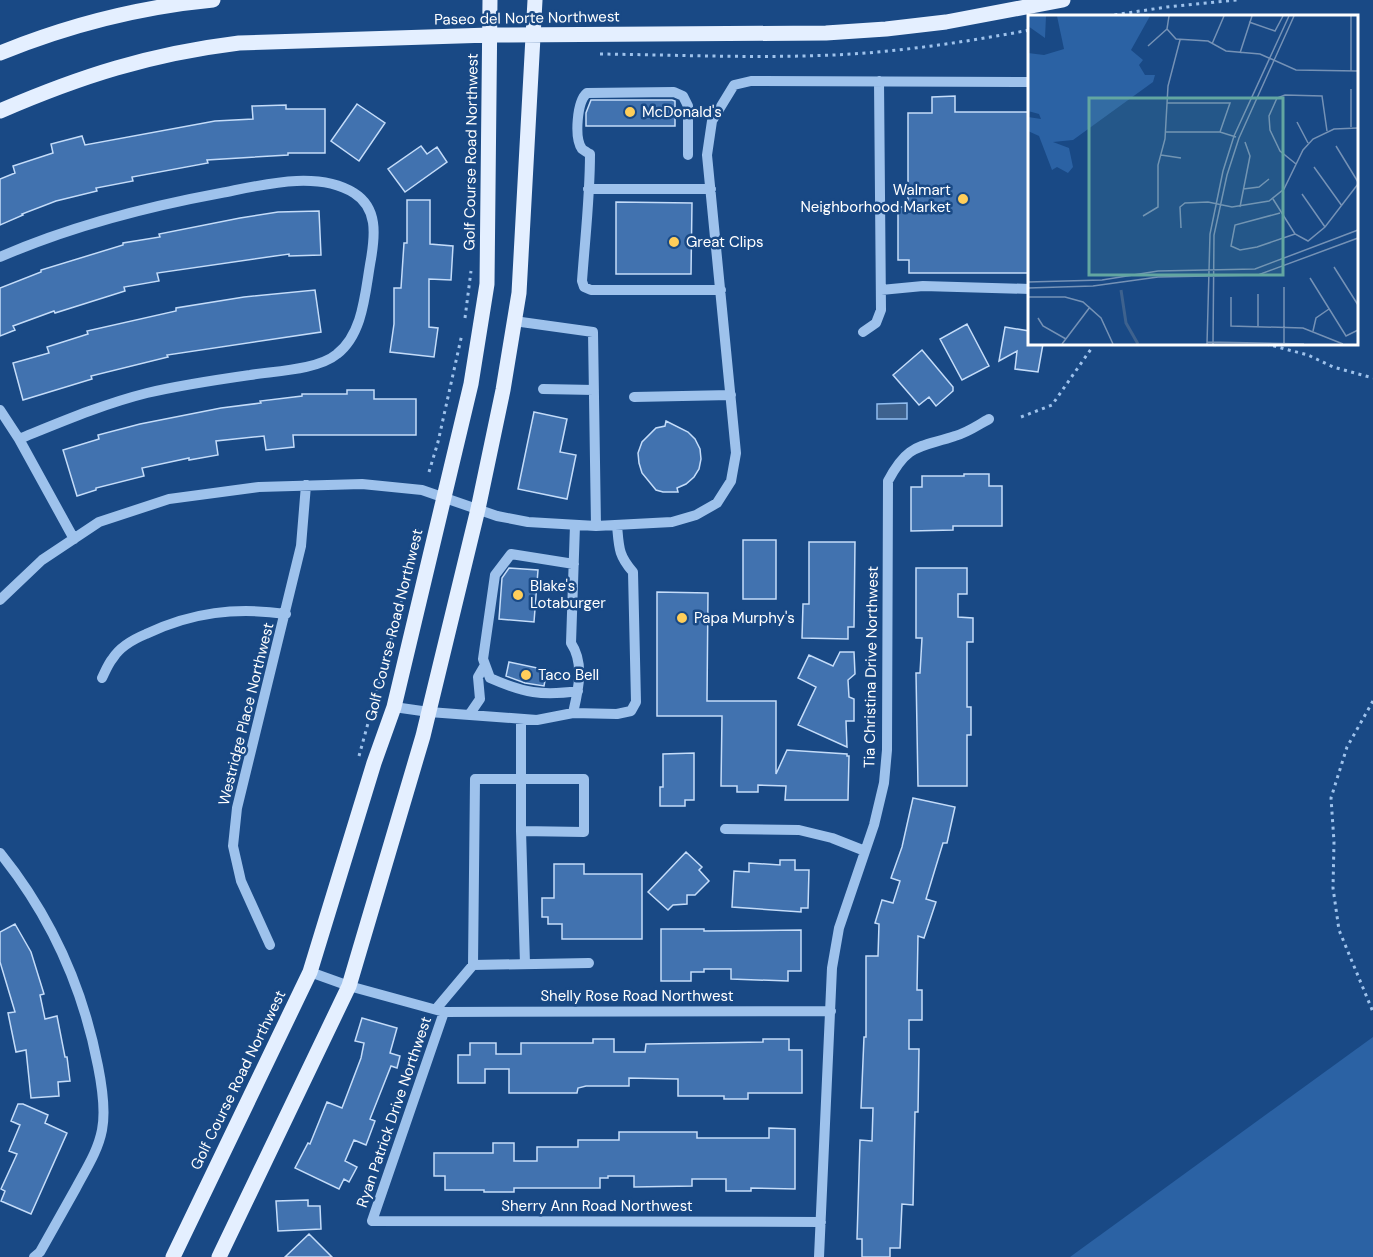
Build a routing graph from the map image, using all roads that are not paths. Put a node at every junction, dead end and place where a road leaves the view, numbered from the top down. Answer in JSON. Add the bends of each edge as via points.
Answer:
{"nodes":[{"id":1,"x":213,"y":0,"type":"edge"},
{"id":2,"x":490,"y":0,"type":"edge"},
{"id":3,"x":536,"y":0,"type":"edge"},
{"id":4,"x":1063,"y":0,"type":"edge"},
{"id":5,"x":490,"y":35,"type":"junction"},
{"id":6,"x":534,"y":35,"type":"junction"},
{"id":7,"x":0,"y":52,"type":"edge"},
{"id":8,"x":879,"y":81,"type":"junction"},
{"id":9,"x":1028,"y":82,"type":"edge"},
{"id":10,"x":0,"y":111,"type":"edge"},
{"id":11,"x":688,"y":155,"type":"dead end"},
{"id":12,"x":588,"y":189,"type":"junction"},
{"id":13,"x":711,"y":189,"type":"junction"},
{"id":14,"x":0,"y":257,"type":"edge"},
{"id":15,"x":1028,"y":289,"type":"edge"},
{"id":16,"x":721,"y":290,"type":"junction"},
{"id":17,"x":881,"y":290,"type":"junction"},
{"id":18,"x":514,"y":321,"type":"junction"},
{"id":19,"x":863,"y":332,"type":"dead end"},
{"id":20,"x":543,"y":389,"type":"dead end"},
{"id":21,"x":594,"y":390,"type":"junction"},
{"id":22,"x":730,"y":395,"type":"junction"},
{"id":23,"x":634,"y":397,"type":"dead end"},
{"id":24,"x":0,"y":410,"type":"edge"},
{"id":25,"x":989,"y":419,"type":"dead end"},
{"id":26,"x":19,"y":439,"type":"junction"},
{"id":27,"x":306,"y":485,"type":"junction"},
{"id":28,"x":445,"y":499,"type":"junction"},
{"id":29,"x":478,"y":509,"type":"junction"},
{"id":30,"x":575,"y":525,"type":"junction"},
{"id":31,"x":617,"y":525,"type":"junction"},
{"id":32,"x":596,"y":526,"type":"junction"},
{"id":33,"x":74,"y":539,"type":"junction"},
{"id":34,"x":574,"y":564,"type":"junction"},
{"id":35,"x":0,"y":600,"type":"edge"},
{"id":36,"x":286,"y":614,"type":"junction"},
{"id":37,"x":485,"y":665,"type":"junction"},
{"id":38,"x":102,"y":678,"type":"dead end"},
{"id":39,"x":579,"y":691,"type":"junction"},
{"id":40,"x":394,"y":707,"type":"junction"},
{"id":41,"x":429,"y":712,"type":"junction"},
{"id":42,"x":573,"y":713,"type":"junction"},
{"id":43,"x":469,"y":715,"type":"junction"},
{"id":44,"x":521,"y":719,"type":"junction"},
{"id":45,"x":521,"y":779,"type":"junction"},
{"id":46,"x":725,"y":829,"type":"dead end"},
{"id":47,"x":521,"y":831,"type":"junction"},
{"id":48,"x":865,"y":851,"type":"junction"},
{"id":49,"x":0,"y":853,"type":"edge"},
{"id":50,"x":270,"y":945,"type":"dead end"},
{"id":51,"x":589,"y":963,"type":"dead end"},
{"id":52,"x":525,"y":964,"type":"junction"},
{"id":53,"x":473,"y":965,"type":"junction"},
{"id":54,"x":310,"y":972,"type":"junction"},
{"id":55,"x":349,"y":987,"type":"junction"},
{"id":56,"x":440,"y":1010,"type":"junction"},
{"id":57,"x":831,"y":1011,"type":"junction"},
{"id":58,"x":372,"y":1221,"type":"joint"},
{"id":59,"x":821,"y":1222,"type":"junction"},
{"id":60,"x":37,"y":1255,"type":"edge"},
{"id":61,"x":173,"y":1257,"type":"edge"},
{"id":62,"x":219,"y":1257,"type":"edge"},
{"id":63,"x":819,"y":1257,"type":"edge"}],
"edges":[{"from":1,"to":7,"type":"main road","via":[[96,20]]},
{"from":2,"to":5,"type":"main road","name":"Golf Course Road Northwest"},
{"from":3,"to":6,"type":"main road"},
{"from":4,"to":6,"type":"main road","name":"Paseo del Norte Northwest","via":[[989,15],[826,33]]},
{"from":5,"to":6,"type":"main road","name":"Paseo del Norte Northwest"},
{"from":5,"to":10,"type":"main road","name":"Paseo del Norte Northwest","via":[[282,40],[198,48],[117,66]]},
{"from":5,"to":28,"type":"main road","name":"Golf Course Road Northwest","via":[[487,284],[471,384]]},
{"from":6,"to":18,"type":"main road","via":[[519,293]]},
{"from":8,"to":9,"type":"street"},
{"from":8,"to":13,"type":"street","via":[[751,81],[734,86],[712,122],[707,155]]},
{"from":8,"to":17,"type":"street"},
{"from":11,"to":12,"type":"street","via":[[688,106],[683,96],[674,92],[587,93],[579,106],[579,141],[590,154]]},
{"from":12,"to":13,"type":"street"},
{"from":12,"to":16,"type":"street","via":[[584,287]]},
{"from":13,"to":16,"type":"street"},
{"from":14,"to":26,"type":"street","via":[[63,232],[137,210],[262,185],[327,183],[355,194],[374,219],[375,239],[358,325],[351,341],[326,361],[147,393],[84,412]]},
{"from":15,"to":17,"type":"street","via":[[924,286]]},
{"from":16,"to":22,"type":"street"},
{"from":17,"to":19,"type":"street","via":[[876,323]]},
{"from":18,"to":21,"type":"street","via":[[592,332]]},
{"from":18,"to":29,"type":"main road"},
{"from":20,"to":21,"type":"street"},
{"from":21,"to":32,"type":"street"},
{"from":22,"to":23,"type":"street"},
{"from":22,"to":31,"type":"street","via":[[736,453],[731,481],[717,503],[672,522]]},
{"from":24,"to":26,"type":"street"},
{"from":25,"to":48,"type":"street","name":"Tia Christina Drive Northwest","via":[[957,436],[916,446],[898,461],[888,481],[887,750],[884,783]]},
{"from":26,"to":33,"type":"street"},
{"from":27,"to":28,"type":"street","via":[[362,484],[422,490]]},
{"from":27,"to":33,"type":"street","via":[[259,487],[169,500],[99,522]]},
{"from":27,"to":36,"type":"street","name":"Westridge Place Northwest","via":[[301,546]]},
{"from":28,"to":29,"type":"street"},
{"from":28,"to":40,"type":"main road","name":"Golf Course Road Northwest"},
{"from":29,"to":30,"type":"street","via":[[528,522]]},
{"from":29,"to":41,"type":"main road"},
{"from":30,"to":32,"type":"street"},
{"from":30,"to":34,"type":"street"},
{"from":31,"to":32,"type":"street"},
{"from":31,"to":42,"type":"street","via":[[623,560],[633,572],[636,702],[631,711],[617,714]]},
{"from":33,"to":35,"type":"street","via":[[42,560]]},
{"from":34,"to":37,"type":"street","via":[[511,554],[495,575]]},
{"from":34,"to":39,"type":"street","via":[[571,644],[578,652]]},
{"from":36,"to":38,"type":"street","via":[[243,610],[171,622],[133,640],[114,656]]},
{"from":36,"to":50,"type":"street","name":"Westridge Place Northwest","via":[[237,808],[233,846],[240,881]]},
{"from":37,"to":39,"type":"street","via":[[490,678],[518,690],[551,694]]},
{"from":37,"to":43,"type":"street","via":[[478,677],[480,699]]},
{"from":39,"to":42,"type":"street"},
{"from":40,"to":41,"type":"street"},
{"from":40,"to":54,"type":"main road","name":"Golf Course Road Northwest"},
{"from":41,"to":43,"type":"street"},
{"from":41,"to":55,"type":"main road"},
{"from":42,"to":44,"type":"street"},
{"from":43,"to":44,"type":"street"},
{"from":44,"to":45,"type":"street"},
{"from":45,"to":47,"type":"street"},
{"from":45,"to":47,"type":"street","via":[[584,779],[584,832]]},
{"from":45,"to":53,"type":"street","via":[[475,779]]},
{"from":46,"to":48,"type":"street","via":[[799,830]]},
{"from":47,"to":52,"type":"street"},
{"from":48,"to":57,"type":"street","name":"Tia Christina Drive Northwest","via":[[839,928],[832,968]]},
{"from":49,"to":60,"type":"street","via":[[21,878],[49,925],[77,985],[92,1032],[100,1080],[102,1128],[96,1152]]},
{"from":51,"to":52,"type":"street"},
{"from":52,"to":53,"type":"street"},
{"from":53,"to":56,"type":"street"},
{"from":54,"to":55,"type":"street"},
{"from":54,"to":61,"type":"main road","name":"Golf Course Road Northwest"},
{"from":55,"to":56,"type":"street"},
{"from":55,"to":62,"type":"main road"},
{"from":56,"to":57,"type":"street","name":"Shelly Rose Road Northwest"},
{"from":56,"to":58,"type":"street","name":"Ryan Patrick Drive Northwest"},
{"from":57,"to":59,"type":"street","name":"Tia Christina Drive Northwest"},
{"from":58,"to":59,"type":"street","name":"Sherry Ann Road Northwest"},
{"from":59,"to":63,"type":"street","name":"Tia Christina Drive Northwest"}]}
